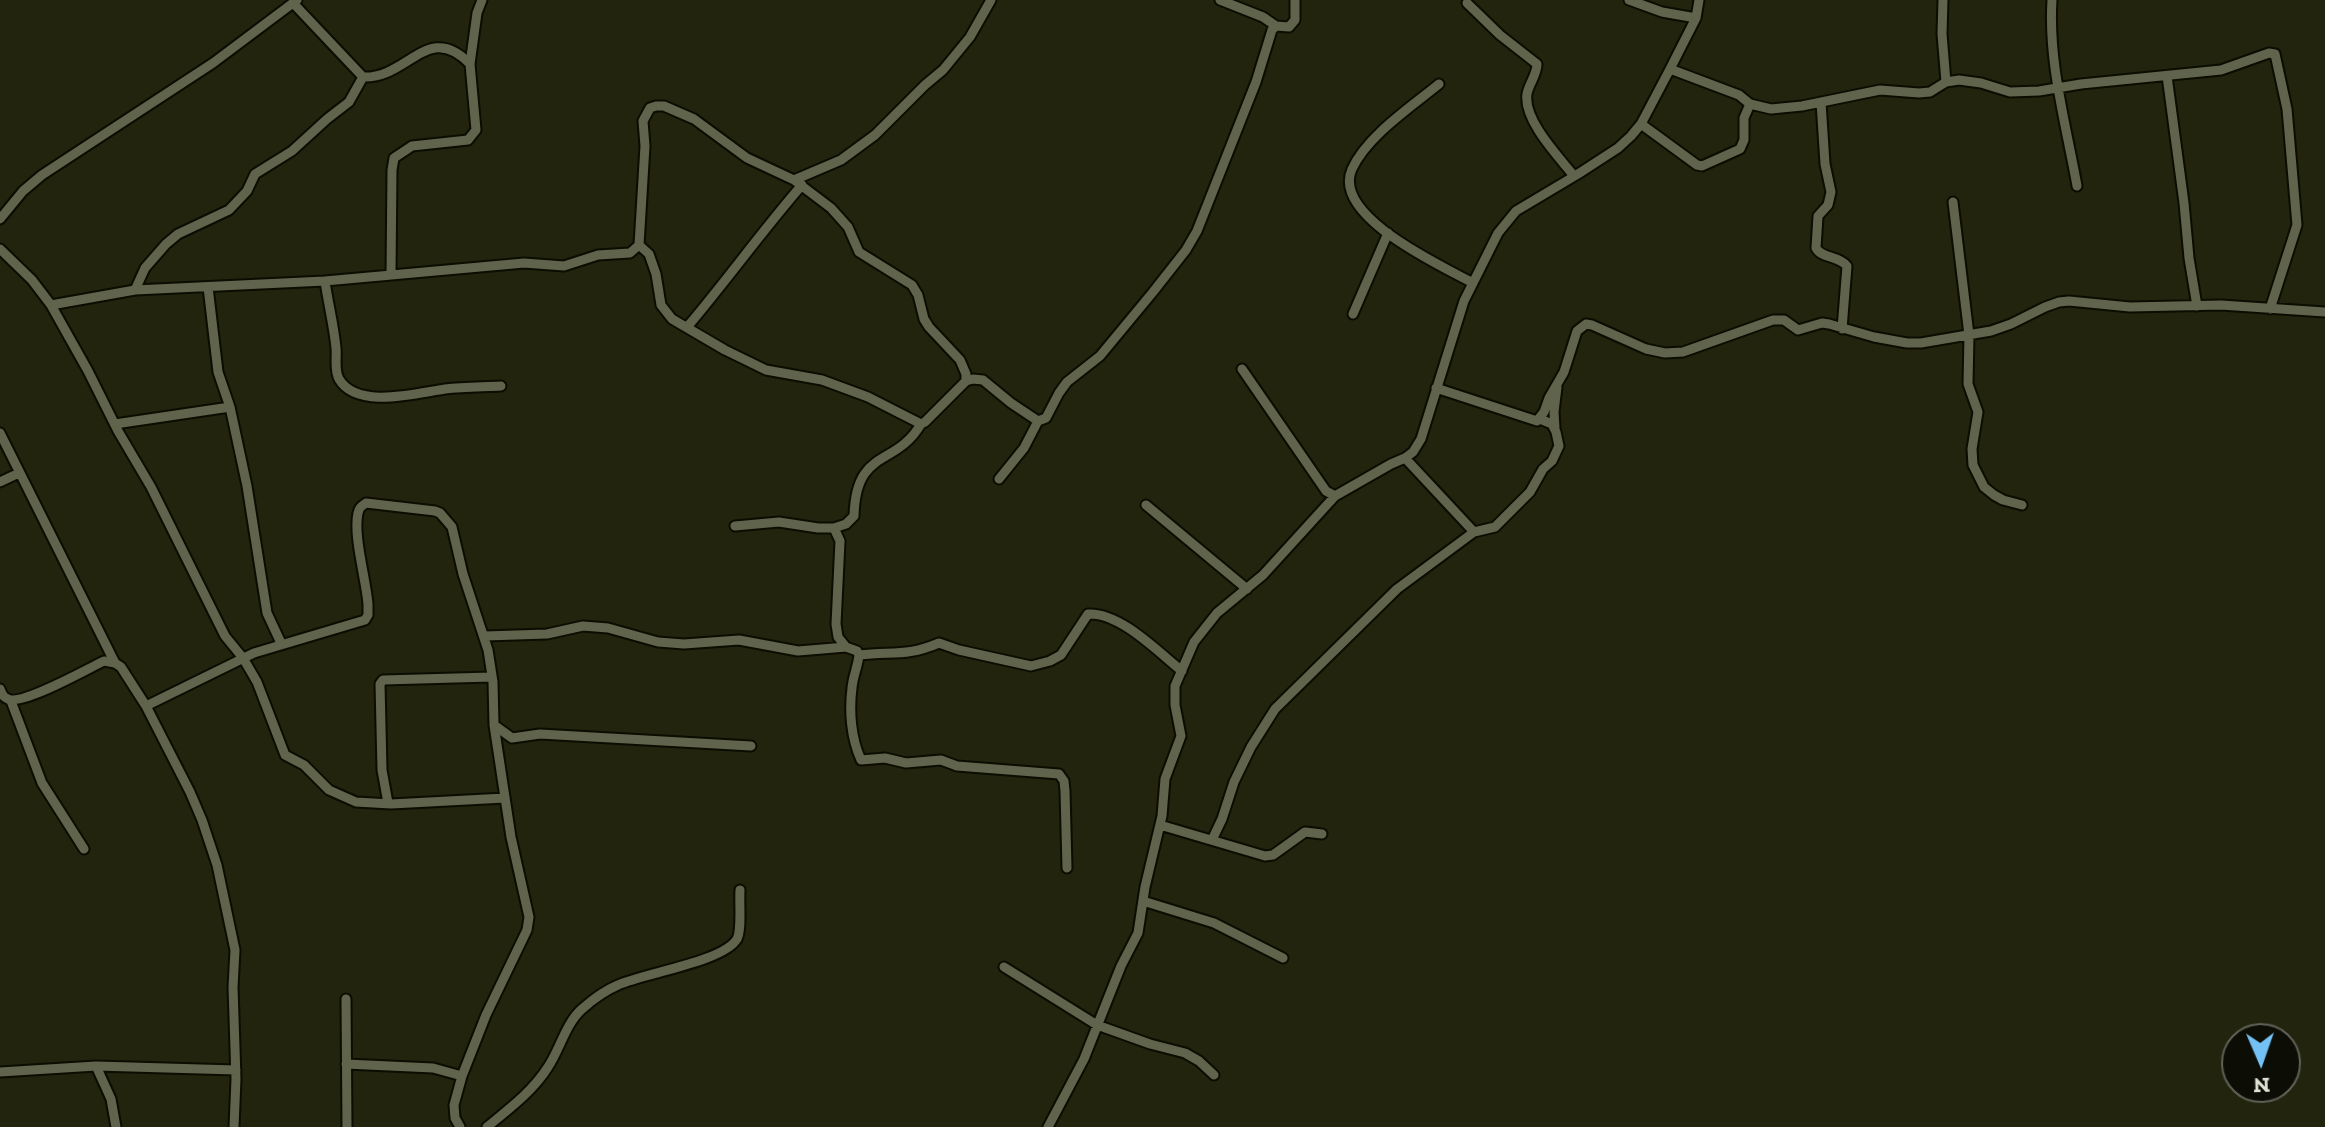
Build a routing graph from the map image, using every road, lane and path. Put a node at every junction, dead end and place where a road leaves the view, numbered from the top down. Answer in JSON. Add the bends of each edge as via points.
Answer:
{"nodes":[{"id":1,"x":482,"y":0,"type":"edge"},
{"id":2,"x":991,"y":0,"type":"edge"},
{"id":3,"x":1220,"y":0,"type":"edge"},
{"id":4,"x":1295,"y":0,"type":"edge"},
{"id":5,"x":1629,"y":0,"type":"edge"},
{"id":6,"x":1699,"y":0,"type":"edge"},
{"id":7,"x":1943,"y":0,"type":"edge"},
{"id":8,"x":2052,"y":0,"type":"edge"},
{"id":9,"x":295,"y":2,"type":"edge"},
{"id":10,"x":1467,"y":3,"type":"dead end"},
{"id":11,"x":1696,"y":18,"type":"junction"},
{"id":12,"x":1276,"y":26,"type":"junction"},
{"id":13,"x":470,"y":64,"type":"junction"},
{"id":14,"x":1670,"y":69,"type":"junction"},
{"id":15,"x":2167,"y":76,"type":"junction"},
{"id":16,"x":363,"y":77,"type":"junction"},
{"id":17,"x":1946,"y":82,"type":"junction"},
{"id":18,"x":1439,"y":84,"type":"dead end"},
{"id":19,"x":2059,"y":88,"type":"junction"},
{"id":20,"x":1821,"y":102,"type":"junction"},
{"id":21,"x":1750,"y":104,"type":"junction"},
{"id":22,"x":1641,"y":124,"type":"junction"},
{"id":23,"x":1574,"y":176,"type":"junction"},
{"id":24,"x":798,"y":183,"type":"junction"},
{"id":25,"x":2077,"y":186,"type":"dead end"},
{"id":26,"x":1953,"y":202,"type":"dead end"},
{"id":27,"x":0,"y":219,"type":"edge"},
{"id":28,"x":1388,"y":233,"type":"junction"},
{"id":29,"x":639,"y":245,"type":"junction"},
{"id":30,"x":0,"y":249,"type":"edge"},
{"id":31,"x":391,"y":274,"type":"junction"},
{"id":32,"x":325,"y":281,"type":"junction"},
{"id":33,"x":1473,"y":283,"type":"junction"},
{"id":34,"x":208,"y":287,"type":"junction"},
{"id":35,"x":135,"y":290,"type":"junction"},
{"id":36,"x":51,"y":305,"type":"junction"},
{"id":37,"x":2197,"y":306,"type":"junction"},
{"id":38,"x":2270,"y":309,"type":"junction"},
{"id":39,"x":2325,"y":312,"type":"edge"},
{"id":40,"x":1353,"y":314,"type":"dead end"},
{"id":41,"x":688,"y":326,"type":"junction"},
{"id":42,"x":1842,"y":329,"type":"junction"},
{"id":43,"x":1969,"y":335,"type":"junction"},
{"id":44,"x":1242,"y":369,"type":"dead end"},
{"id":45,"x":966,"y":381,"type":"junction"},
{"id":46,"x":1558,"y":384,"type":"junction"},
{"id":47,"x":501,"y":386,"type":"dead end"},
{"id":48,"x":1436,"y":388,"type":"junction"},
{"id":49,"x":230,"y":407,"type":"junction"},
{"id":50,"x":1540,"y":419,"type":"junction"},
{"id":51,"x":1038,"y":421,"type":"junction"},
{"id":52,"x":115,"y":424,"type":"junction"},
{"id":53,"x":921,"y":424,"type":"junction"},
{"id":54,"x":1556,"y":432,"type":"junction"},
{"id":55,"x":0,"y":433,"type":"edge"},
{"id":56,"x":1405,"y":458,"type":"junction"},
{"id":57,"x":19,"y":473,"type":"junction"},
{"id":58,"x":999,"y":479,"type":"dead end"},
{"id":59,"x":0,"y":482,"type":"edge"},
{"id":60,"x":1335,"y":496,"type":"junction"},
{"id":61,"x":1146,"y":505,"type":"dead end"},
{"id":62,"x":2022,"y":505,"type":"dead end"},
{"id":63,"x":735,"y":526,"type":"dead end"},
{"id":64,"x":834,"y":528,"type":"junction"},
{"id":65,"x":1474,"y":532,"type":"junction"},
{"id":66,"x":1247,"y":589,"type":"junction"},
{"id":67,"x":485,"y":636,"type":"junction"},
{"id":68,"x":281,"y":643,"type":"junction"},
{"id":69,"x":846,"y":647,"type":"junction"},
{"id":70,"x":859,"y":655,"type":"junction"},
{"id":71,"x":243,"y":658,"type":"junction"},
{"id":72,"x":115,"y":663,"type":"junction"},
{"id":73,"x":1182,"y":671,"type":"junction"},
{"id":74,"x":492,"y":677,"type":"junction"},
{"id":75,"x":0,"y":689,"type":"edge"},
{"id":76,"x":11,"y":701,"type":"junction"},
{"id":77,"x":146,"y":706,"type":"junction"},
{"id":78,"x":494,"y":725,"type":"junction"},
{"id":79,"x":751,"y":746,"type":"dead end"},
{"id":80,"x":505,"y":798,"type":"junction"},
{"id":81,"x":388,"y":803,"type":"junction"},
{"id":82,"x":1160,"y":825,"type":"junction"},
{"id":83,"x":1322,"y":834,"type":"dead end"},
{"id":84,"x":1212,"y":840,"type":"junction"},
{"id":85,"x":84,"y":849,"type":"dead end"},
{"id":86,"x":1067,"y":868,"type":"dead end"},
{"id":87,"x":740,"y":890,"type":"dead end"},
{"id":88,"x":1143,"y":901,"type":"junction"},
{"id":89,"x":1283,"y":958,"type":"dead end"},
{"id":90,"x":1004,"y":967,"type":"dead end"},
{"id":91,"x":346,"y":999,"type":"dead end"},
{"id":92,"x":1097,"y":1025,"type":"junction"},
{"id":93,"x":346,"y":1064,"type":"junction"},
{"id":94,"x":96,"y":1066,"type":"junction"},
{"id":95,"x":236,"y":1070,"type":"junction"},
{"id":96,"x":0,"y":1072,"type":"edge"},
{"id":97,"x":1214,"y":1075,"type":"dead end"},
{"id":98,"x":462,"y":1076,"type":"junction"},
{"id":99,"x":116,"y":1127,"type":"edge"},
{"id":100,"x":234,"y":1127,"type":"edge"},
{"id":101,"x":347,"y":1127,"type":"edge"},
{"id":102,"x":460,"y":1127,"type":"edge"},
{"id":103,"x":487,"y":1127,"type":"edge"},
{"id":104,"x":1048,"y":1127,"type":"edge"}],
"edges":[{"from":1,"to":13,"type":"street"},
{"from":2,"to":24,"type":"street","via":[[943,70],[875,135]]},
{"from":3,"to":12,"type":"street"},
{"from":4,"to":12,"type":"street","via":[[1293,24]]},
{"from":5,"to":11,"type":"street"},
{"from":6,"to":11,"type":"street"},
{"from":7,"to":17,"type":"street"},
{"from":8,"to":19,"type":"street","via":[[2050,30]]},
{"from":9,"to":16,"type":"street"},
{"from":9,"to":27,"type":"street","via":[[213,63],[42,175]]},
{"from":10,"to":23,"type":"street","via":[[1537,64],[1528,109]]},
{"from":11,"to":14,"type":"street"},
{"from":12,"to":51,"type":"street","via":[[1191,240],[1100,356],[1067,382],[1046,418]]},
{"from":13,"to":16,"type":"street","via":[[454,51],[433,48],[393,71]]},
{"from":13,"to":31,"type":"street","via":[[476,116],[472,136],[412,146],[394,158]]},
{"from":14,"to":21,"type":"street"},
{"from":14,"to":22,"type":"street"},
{"from":15,"to":19,"type":"street"},
{"from":15,"to":37,"type":"street"},
{"from":15,"to":38,"type":"street","via":[[2221,70],[2269,53],[2277,57],[2297,225]]},
{"from":16,"to":35,"type":"street","via":[[349,102],[292,151],[255,174],[229,210],[166,244],[145,268]]},
{"from":17,"to":19,"type":"street","via":[[2025,93]]},
{"from":17,"to":20,"type":"street","via":[[1930,92],[1880,90]]},
{"from":18,"to":28,"type":"street","via":[[1382,131],[1351,171],[1357,205]]},
{"from":19,"to":25,"type":"street"},
{"from":20,"to":21,"type":"street","via":[[1781,108]]},
{"from":20,"to":42,"type":"street","via":[[1831,192],[1818,216],[1816,248],[1847,266]]},
{"from":21,"to":22,"type":"street","via":[[1743,146],[1702,166]]},
{"from":22,"to":23,"type":"street","via":[[1618,148]]},
{"from":23,"to":33,"type":"street","via":[[1510,216]]},
{"from":24,"to":29,"type":"street","via":[[747,158],[684,113],[656,106],[643,121]]},
{"from":24,"to":41,"type":"street","via":[[730,278]]},
{"from":24,"to":45,"type":"street","via":[[840,217],[859,252],[912,285],[924,319],[960,360]]},
{"from":26,"to":43,"type":"street"},
{"from":28,"to":33,"type":"street"},
{"from":28,"to":40,"type":"street"},
{"from":29,"to":31,"type":"street","via":[[630,253],[598,255],[564,266],[524,263]]},
{"from":29,"to":41,"type":"street","via":[[653,263],[661,305],[672,319]]},
{"from":30,"to":36,"type":"street"},
{"from":31,"to":32,"type":"street"},
{"from":32,"to":34,"type":"street"},
{"from":32,"to":47,"type":"street","via":[[337,371],[347,388],[362,396],[383,397]]},
{"from":33,"to":48,"type":"street"},
{"from":34,"to":35,"type":"street"},
{"from":34,"to":49,"type":"street","via":[[218,372]]},
{"from":35,"to":36,"type":"street"},
{"from":36,"to":52,"type":"street"},
{"from":37,"to":38,"type":"street"},
{"from":37,"to":43,"type":"street","via":[[2059,302],[2011,324]]},
{"from":38,"to":39,"type":"street"},
{"from":41,"to":53,"type":"street","via":[[766,370],[822,380]]},
{"from":42,"to":43,"type":"street","via":[[1907,343]]},
{"from":42,"to":46,"type":"street","via":[[1822,323],[1798,330],[1784,320],[1773,320],[1683,352],[1665,353],[1586,324],[1577,331]]},
{"from":43,"to":62,"type":"street","via":[[1968,384],[1978,412],[1973,465],[1984,487]]},
{"from":44,"to":60,"type":"street","via":[[1326,491]]},
{"from":45,"to":51,"type":"street","via":[[983,380]]},
{"from":45,"to":53,"type":"street"},
{"from":46,"to":50,"type":"street"},
{"from":46,"to":54,"type":"street"},
{"from":48,"to":50,"type":"street"},
{"from":48,"to":56,"type":"street","via":[[1421,439]]},
{"from":49,"to":52,"type":"street"},
{"from":49,"to":68,"type":"street","via":[[267,613]]},
{"from":50,"to":54,"type":"street"},
{"from":51,"to":58,"type":"street"},
{"from":52,"to":71,"type":"street","via":[[225,636]]},
{"from":53,"to":64,"type":"street","via":[[904,445],[865,472],[854,516]]},
{"from":54,"to":65,"type":"street","via":[[1556,454],[1530,492],[1495,527]]},
{"from":55,"to":57,"type":"street"},
{"from":56,"to":60,"type":"street"},
{"from":56,"to":65,"type":"street"},
{"from":57,"to":59,"type":"street"},
{"from":57,"to":72,"type":"street"},
{"from":60,"to":66,"type":"street"},
{"from":61,"to":66,"type":"street"},
{"from":63,"to":64,"type":"street","via":[[779,522]]},
{"from":64,"to":69,"type":"street","via":[[840,541],[836,624]]},
{"from":65,"to":84,"type":"street","via":[[1397,589],[1275,709],[1234,782]]},
{"from":66,"to":73,"type":"street","via":[[1217,613],[1194,642]]},
{"from":67,"to":68,"type":"street","via":[[447,520],[435,511],[372,502],[361,506],[357,528],[367,590],[365,620]]},
{"from":67,"to":69,"type":"street","via":[[547,634],[583,626],[658,642],[739,640],[798,651]]},
{"from":67,"to":74,"type":"street"},
{"from":68,"to":71,"type":"street"},
{"from":69,"to":70,"type":"street"},
{"from":70,"to":73,"type":"street","via":[[905,654],[939,643],[1031,666],[1061,655],[1088,614],[1095,614],[1133,631]]},
{"from":70,"to":86,"type":"street","via":[[852,717],[861,760],[941,760],[957,766],[1059,774],[1065,791]]},
{"from":71,"to":77,"type":"street"},
{"from":71,"to":81,"type":"street","via":[[285,755],[304,765],[329,790],[356,802]]},
{"from":72,"to":76,"type":"street","via":[[104,661],[40,693]]},
{"from":72,"to":77,"type":"street"},
{"from":73,"to":82,"type":"street","via":[[1175,686],[1181,736],[1165,779]]},
{"from":74,"to":78,"type":"street"},
{"from":74,"to":81,"type":"street","via":[[383,680],[382,770]]},
{"from":75,"to":76,"type":"street"},
{"from":76,"to":85,"type":"street","via":[[42,783]]},
{"from":77,"to":95,"type":"street","via":[[190,792],[217,865],[235,950]]},
{"from":78,"to":79,"type":"street","via":[[512,738],[540,734]]},
{"from":78,"to":80,"type":"street"},
{"from":80,"to":81,"type":"street"},
{"from":80,"to":98,"type":"street","via":[[530,923]]},
{"from":82,"to":84,"type":"street"},
{"from":82,"to":88,"type":"street"},
{"from":83,"to":84,"type":"street","via":[[1305,832],[1265,856]]},
{"from":87,"to":103,"type":"street","via":[[736,941],[694,963],[615,986],[581,1010],[548,1068]]},
{"from":88,"to":89,"type":"street","via":[[1214,923]]},
{"from":88,"to":92,"type":"street","via":[[1138,933]]},
{"from":90,"to":92,"type":"street"},
{"from":91,"to":93,"type":"street"},
{"from":92,"to":97,"type":"street","via":[[1185,1053]]},
{"from":92,"to":104,"type":"street"},
{"from":93,"to":98,"type":"street","via":[[433,1068]]},
{"from":93,"to":101,"type":"street"},
{"from":94,"to":95,"type":"street"},
{"from":94,"to":96,"type":"street"},
{"from":94,"to":99,"type":"street"},
{"from":95,"to":100,"type":"street"},
{"from":98,"to":102,"type":"street","via":[[454,1105]]}]}
